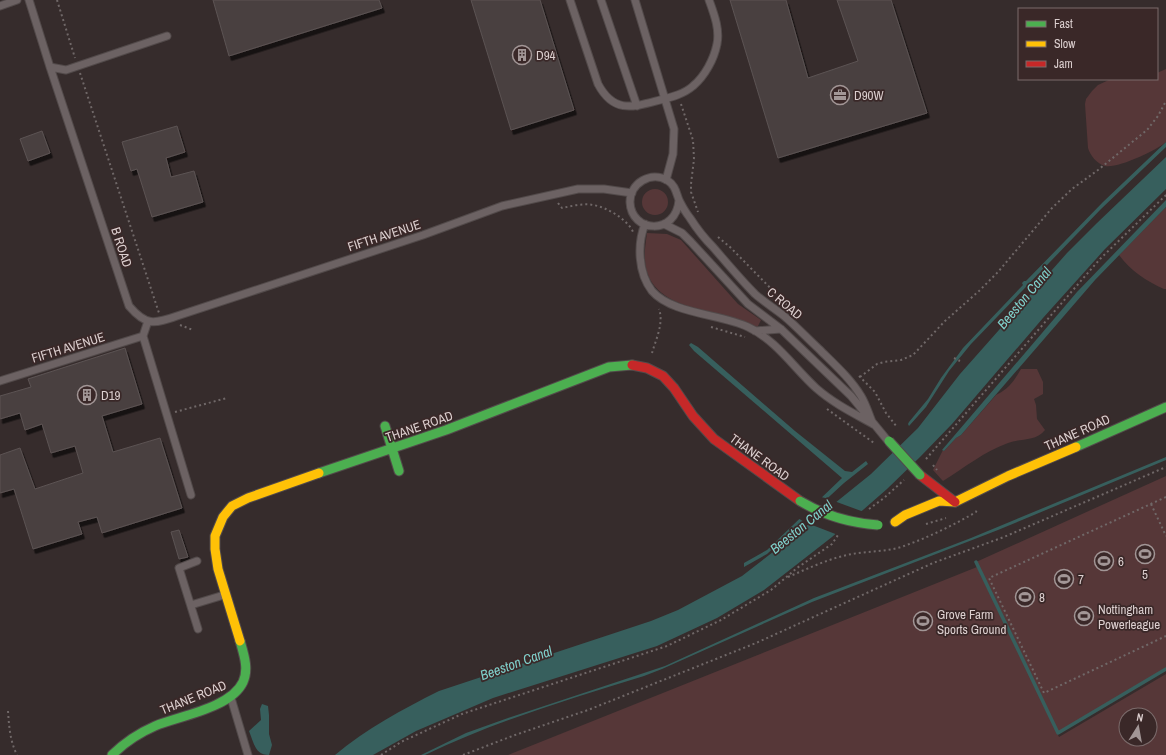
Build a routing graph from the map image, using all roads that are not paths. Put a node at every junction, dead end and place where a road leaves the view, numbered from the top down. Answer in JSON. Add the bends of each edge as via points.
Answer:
{"nodes":[{"id":1,"x":17,"y":0,"type":"edge"},
{"id":2,"x":29,"y":0,"type":"edge"},
{"id":3,"x":570,"y":0,"type":"edge"},
{"id":4,"x":601,"y":0,"type":"edge"},
{"id":5,"x":635,"y":0,"type":"edge"},
{"id":6,"x":709,"y":0,"type":"edge"},
{"id":7,"x":0,"y":6,"type":"edge"},
{"id":8,"x":167,"y":36,"type":"dead end"},
{"id":9,"x":50,"y":67,"type":"junction"},
{"id":10,"x":665,"y":99,"type":"junction"},
{"id":11,"x":637,"y":106,"type":"junction"},
{"id":12,"x":666,"y":180,"type":"junction"},
{"id":13,"x":632,"y":193,"type":"junction"},
{"id":14,"x":679,"y":200,"type":"junction"},
{"id":15,"x":645,"y":224,"type":"junction"},
{"id":16,"x":664,"y":224,"type":"junction"},
{"id":17,"x":148,"y":321,"type":"junction"},
{"id":18,"x":781,"y":329,"type":"junction"},
{"id":19,"x":755,"y":331,"type":"junction"},
{"id":20,"x":143,"y":336,"type":"junction"},
{"id":21,"x":0,"y":380,"type":"edge"},
{"id":22,"x":1166,"y":407,"type":"edge"},
{"id":23,"x":873,"y":424,"type":"junction"},
{"id":24,"x":384,"y":426,"type":"dead end"},
{"id":25,"x":888,"y":441,"type":"joint"},
{"id":26,"x":392,"y":449,"type":"junction"},
{"id":27,"x":399,"y":471,"type":"dead end"},
{"id":28,"x":191,"y":495,"type":"dead end"},
{"id":29,"x":955,"y":502,"type":"junction"},
{"id":30,"x":949,"y":510,"type":"dead end"},
{"id":31,"x":895,"y":522,"type":"junction"},
{"id":32,"x":912,"y":522,"type":"dead end"},
{"id":33,"x":197,"y":561,"type":"dead end"},
{"id":34,"x":226,"y":594,"type":"junction"},
{"id":35,"x":191,"y":605,"type":"junction"},
{"id":36,"x":198,"y":629,"type":"dead end"},
{"id":37,"x":230,"y":697,"type":"junction"},
{"id":38,"x":112,"y":755,"type":"edge"},
{"id":39,"x":248,"y":755,"type":"edge"}],
"edges":[{"from":1,"to":7,"type":"lane"},
{"from":2,"to":9,"type":"lane","name":"B ROAD"},
{"from":3,"to":11,"type":"lane","via":[[602,91],[614,102],[629,107]]},
{"from":4,"to":11,"type":"lane"},
{"from":5,"to":10,"type":"lane"},
{"from":6,"to":10,"type":"lane","via":[[717,25],[718,44],[715,54],[705,73],[693,87]]},
{"from":8,"to":9,"type":"lane","via":[[66,70]]},
{"from":9,"to":17,"type":"lane","name":"B ROAD","via":[[130,306],[137,315]]},
{"from":10,"to":11,"type":"lane"},
{"from":10,"to":12,"type":"lane","via":[[674,129],[673,154]]},
{"from":12,"to":13,"type":"lane","via":[[658,177],[642,180]]},
{"from":12,"to":14,"type":"lane","name":"C ROAD","via":[[675,188]]},
{"from":13,"to":15,"type":"lane","via":[[631,208],[634,215]]},
{"from":13,"to":17,"type":"lane","name":"FIFTH AVENUE","via":[[578,189],[502,206],[423,236],[158,322]]},
{"from":14,"to":16,"type":"lane","via":[[676,215]]},
{"from":14,"to":23,"type":"lane","name":"C ROAD","via":[[700,233],[755,294],[784,316],[844,373],[862,397]]},
{"from":15,"to":16,"type":"lane","name":"C ROAD"},
{"from":15,"to":19,"type":"lane","name":"C ROAD","via":[[641,237],[641,264],[644,278],[653,292],[672,305],[741,324]]},
{"from":16,"to":18,"type":"lane","name":"C ROAD","via":[[682,233],[748,304]]},
{"from":17,"to":20,"type":"lane"},
{"from":18,"to":19,"type":"lane","name":"C ROAD"},
{"from":18,"to":23,"type":"lane","name":"C ROAD","via":[[851,396]]},
{"from":19,"to":23,"type":"lane","name":"C ROAD","via":[[779,350],[817,388],[842,407]]},
{"from":20,"to":21,"type":"lane","name":"FIFTH AVENUE"},
{"from":20,"to":28,"type":"lane"},
{"from":22,"to":29,"type":"street","name":"THANE ROAD"},
{"from":23,"to":25,"type":"lane","name":"C ROAD"},
{"from":24,"to":26,"type":"street"},
{"from":25,"to":29,"type":"street","bridge":true,"via":[[929,483]]},
{"from":26,"to":27,"type":"street"},
{"from":26,"to":31,"type":"street","name":"THANE ROAD","bridge":true,"via":[[609,367],[636,365],[663,376],[714,439],[821,514],[854,523],[878,525]]},
{"from":26,"to":34,"type":"street","name":"THANE ROAD","via":[[269,490],[232,506],[219,523],[214,543],[218,569]]},
{"from":29,"to":30,"type":"street","name":"THANE ROAD"},
{"from":29,"to":31,"type":"street","name":"THANE ROAD","via":[[939,501],[905,515]]},
{"from":31,"to":32,"type":"street","name":"THANE ROAD"},
{"from":33,"to":35,"type":"lane","via":[[179,568]]},
{"from":34,"to":35,"type":"lane"},
{"from":34,"to":37,"type":"street","name":"THANE ROAD","via":[[246,666],[244,681],[238,691]]},
{"from":35,"to":36,"type":"lane"},
{"from":37,"to":38,"type":"street","name":"THANE ROAD","via":[[153,727]]},
{"from":37,"to":39,"type":"lane"}]}
